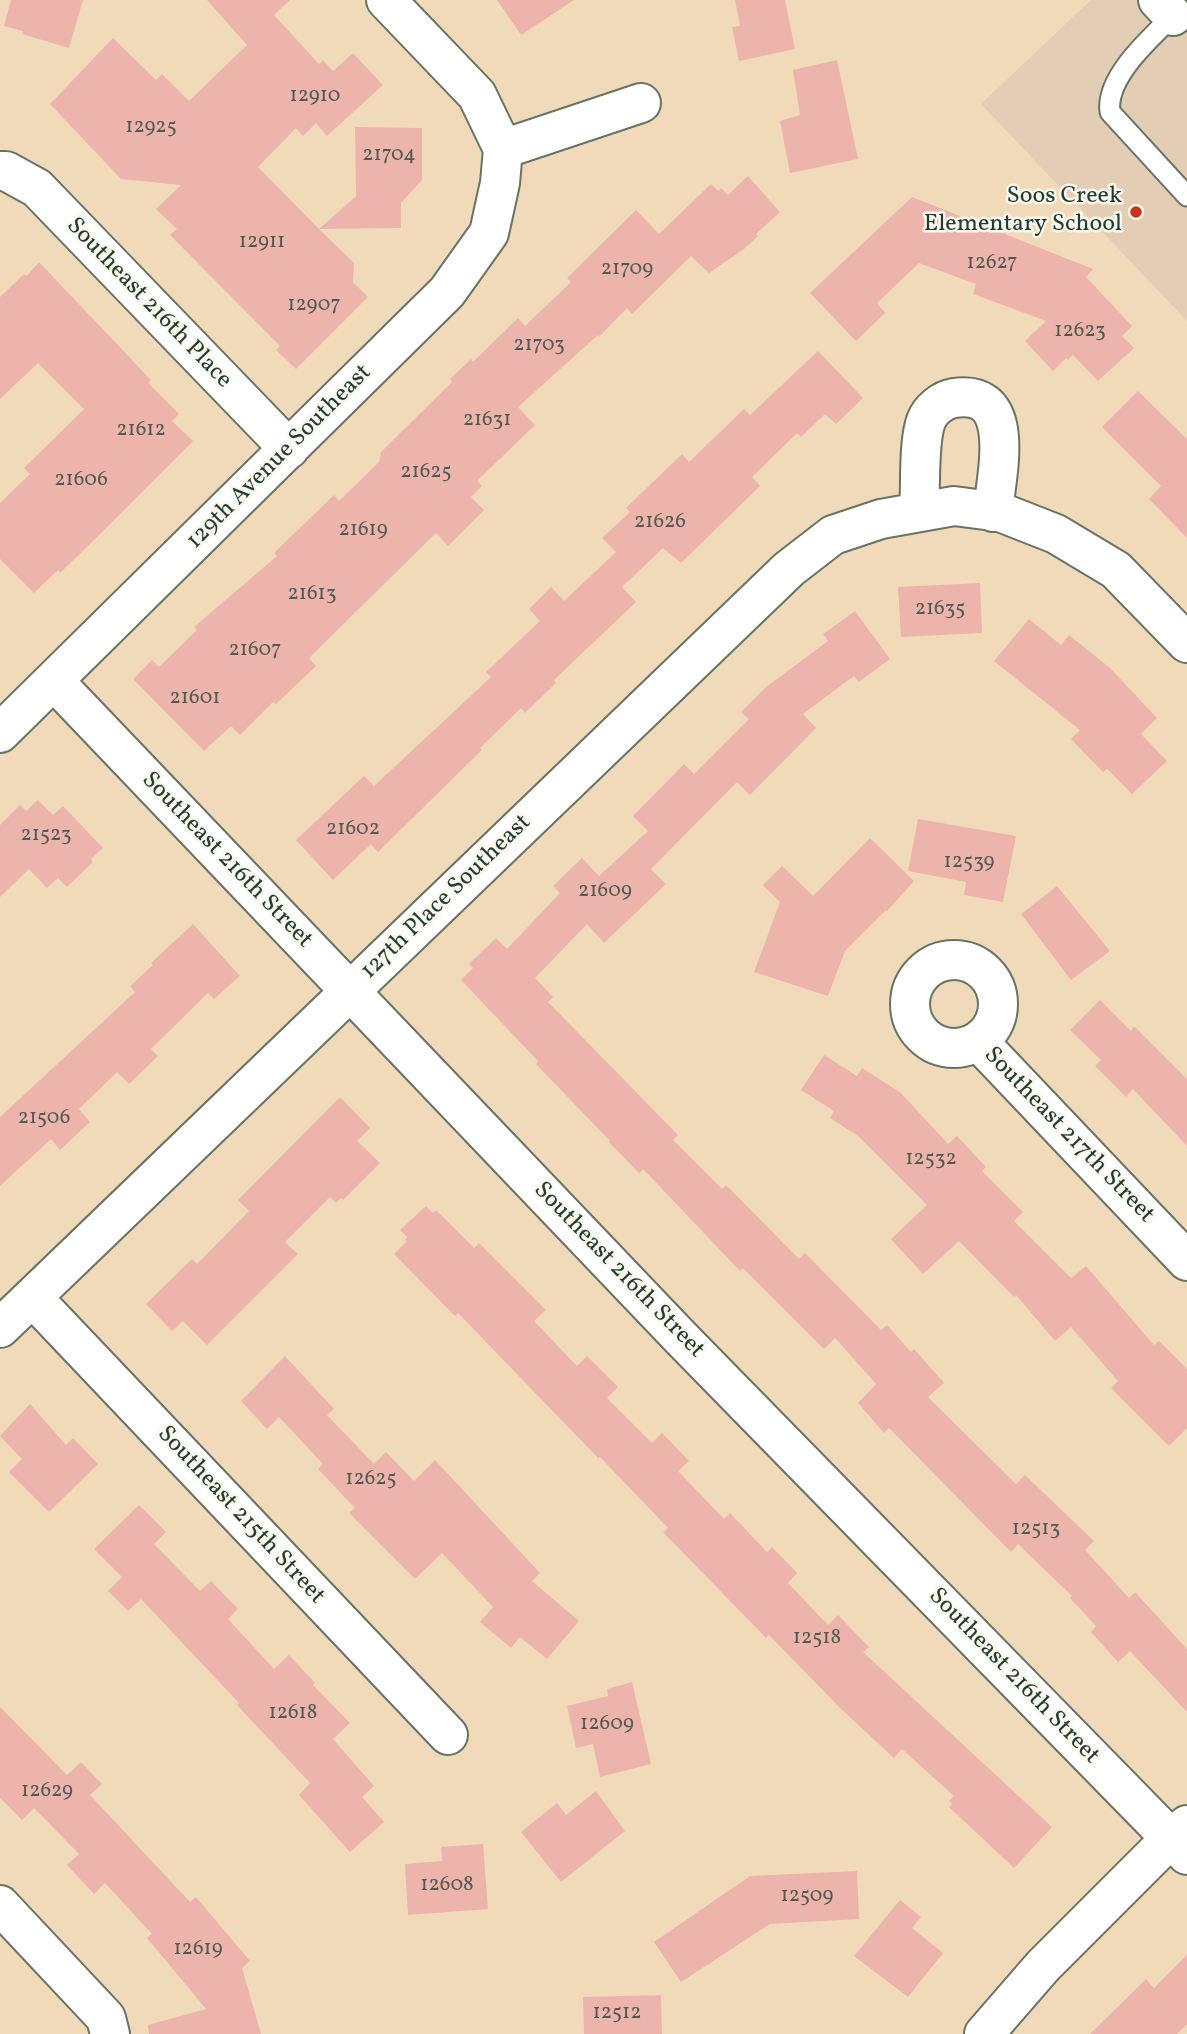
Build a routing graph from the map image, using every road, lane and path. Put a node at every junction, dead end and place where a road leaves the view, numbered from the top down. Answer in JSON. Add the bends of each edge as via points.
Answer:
{"nodes":[{"id":1,"x":386,"y":0,"type":"edge"},
{"id":2,"x":1173,"y":6,"type":"edge"},
{"id":3,"x":641,"y":103,"type":"dead end"},
{"id":4,"x":503,"y":149,"type":"junction"},
{"id":5,"x":0,"y":171,"type":"edge"},
{"id":6,"x":1187,"y":196,"type":"edge"},
{"id":7,"x":289,"y":449,"type":"junction"},
{"id":8,"x":937,"y":509,"type":"junction"},
{"id":9,"x":993,"y":512,"type":"junction"},
{"id":10,"x":1187,"y":643,"type":"edge"},
{"id":11,"x":54,"y":681,"type":"junction"},
{"id":12,"x":0,"y":733,"type":"edge"},
{"id":13,"x":350,"y":990,"type":"junction"},
{"id":14,"x":978,"y":1041,"type":"dead end"},
{"id":15,"x":1187,"y":1261,"type":"edge"},
{"id":16,"x":32,"y":1297,"type":"junction"},
{"id":17,"x":0,"y":1328,"type":"edge"},
{"id":18,"x":447,"y":1735,"type":"dead end"},
{"id":19,"x":1182,"y":1839,"type":"edge"},
{"id":20,"x":0,"y":1905,"type":"edge"},
{"id":21,"x":110,"y":2034,"type":"edge"},
{"id":22,"x":984,"y":2034,"type":"edge"}],
"edges":[{"from":1,"to":4,"type":"street","via":[[477,95]]},
{"from":2,"to":6,"type":"lane","via":[[1125,67],[1109,101],[1110,112]]},
{"from":3,"to":4,"type":"street"},
{"from":4,"to":7,"type":"street","name":"129th Avenue Southeast","via":[[489,233],[447,292]]},
{"from":5,"to":7,"type":"street","name":"Southeast 216th Place","via":[[37,188]]},
{"from":7,"to":11,"type":"street","name":"129th Avenue Southeast"},
{"from":8,"to":9,"type":"street","name":"127th Place Southeast"},
{"from":8,"to":9,"type":"street","via":[[923,434],[926,419],[948,399],[963,397],[978,400],[998,422]]},
{"from":8,"to":13,"type":"street","name":"127th Place Southeast","via":[[881,519],[833,535],[789,569]]},
{"from":9,"to":10,"type":"street","name":"127th Place Southeast","via":[[1056,534],[1116,570]]},
{"from":11,"to":12,"type":"street","name":"129th Avenue Southeast"},
{"from":11,"to":13,"type":"street","name":"Southeast 216th Street"},
{"from":13,"to":16,"type":"street","name":"127th Place Southeast"},
{"from":13,"to":19,"type":"street","name":"Southeast 216th Street","via":[[681,1338]]},
{"from":14,"to":15,"type":"street","name":"Southeast 217th Street"},
{"from":16,"to":17,"type":"street","name":"127th Place Southeast"},
{"from":16,"to":18,"type":"street","name":"Southeast 215th Street"},
{"from":19,"to":22,"type":"street","via":[[1043,1966]]},
{"from":20,"to":21,"type":"street","via":[[106,2018]]}]}
